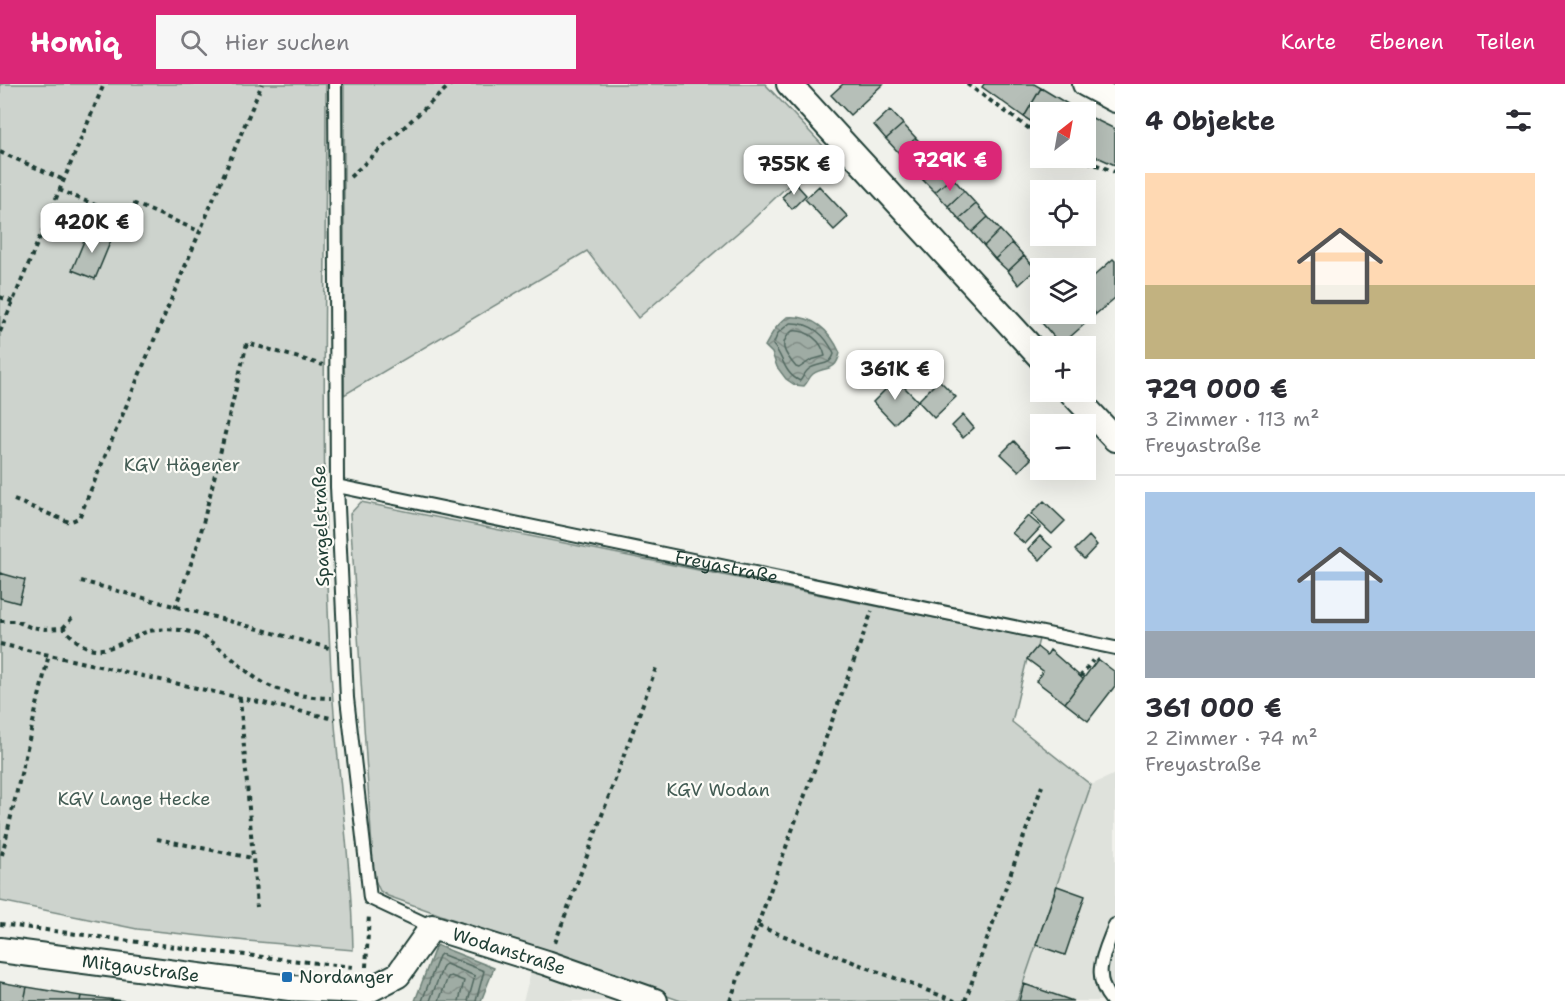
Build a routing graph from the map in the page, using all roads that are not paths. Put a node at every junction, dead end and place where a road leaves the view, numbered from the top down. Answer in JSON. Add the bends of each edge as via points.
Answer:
{"nodes":[{"id":1,"x":334,"y":84,"type":"edge"},
{"id":2,"x":789,"y":84,"type":"edge"},
{"id":3,"x":1085,"y":84,"type":"edge"},
{"id":4,"x":1115,"y":100,"type":"edge"},
{"id":5,"x":1030,"y":346,"type":"edge"},
{"id":6,"x":1080,"y":402,"type":"edge"},
{"id":7,"x":1115,"y":439,"type":"edge"},
{"id":8,"x":337,"y":486,"type":"junction"},
{"id":9,"x":1115,"y":648,"type":"edge"},
{"id":10,"x":1115,"y":925,"type":"edge"},
{"id":11,"x":432,"y":927,"type":"junction"},
{"id":12,"x":0,"y":950,"type":"edge"},
{"id":13,"x":655,"y":1001,"type":"edge"},
{"id":14,"x":1112,"y":1001,"type":"edge"}],
"edges":[{"from":1,"to":8,"type":"lane","name":"Spargelstraße"},
{"from":2,"to":5,"type":"street"},
{"from":3,"to":4,"type":"street"},
{"from":6,"to":7,"type":"street"},
{"from":8,"to":9,"type":"lane","name":"Freyastraße"},
{"from":8,"to":11,"type":"lane","name":"Spargelstraße","via":[[347,698],[370,898]]},
{"from":10,"to":14,"type":"lane","via":[[1100,967],[1101,986]]},
{"from":11,"to":12,"type":"street","name":"Mitgaustraße","via":[[398,975],[367,991],[290,988]]},
{"from":11,"to":13,"type":"street","name":"Wodanstraße"}]}
